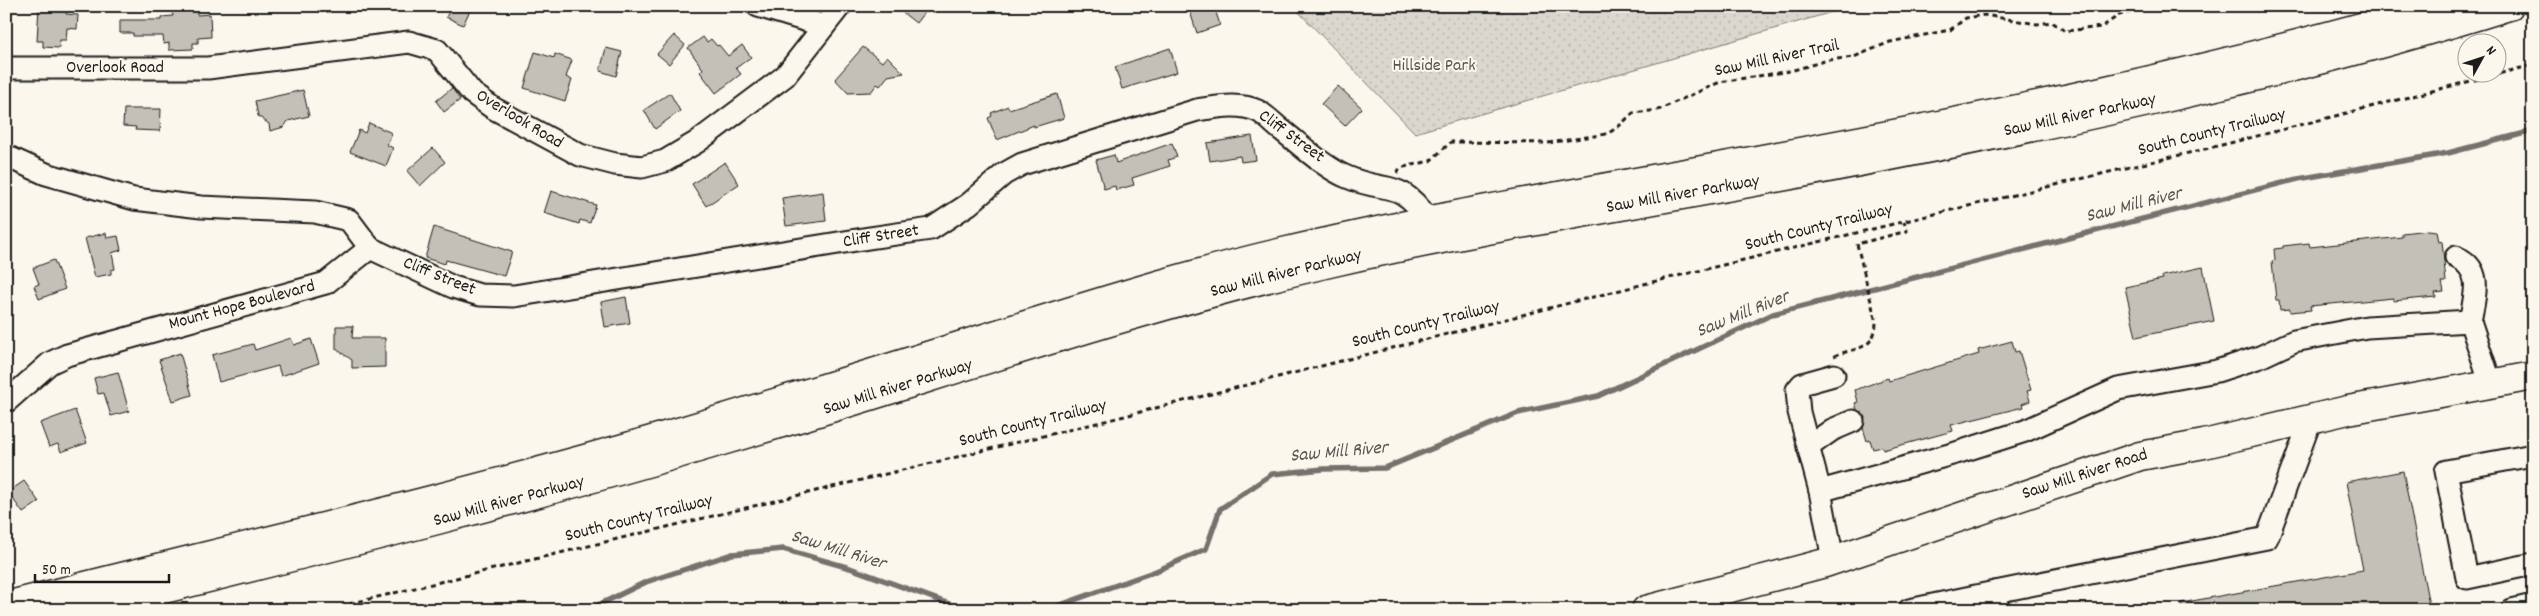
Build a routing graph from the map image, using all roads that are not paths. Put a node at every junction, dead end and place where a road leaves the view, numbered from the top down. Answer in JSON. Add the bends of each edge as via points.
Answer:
{"nodes":[{"id":1,"x":758,"y":6,"type":"edge"},
{"id":2,"x":840,"y":6,"type":"edge"},
{"id":3,"x":2435,"y":6,"type":"edge"},
{"id":4,"x":2509,"y":6,"type":"edge"},
{"id":5,"x":824,"y":26,"type":"junction"},
{"id":6,"x":6,"y":68,"type":"edge"},
{"id":7,"x":6,"y":156,"type":"edge"},
{"id":8,"x":1429,"y":220,"type":"junction"},
{"id":9,"x":370,"y":248,"type":"junction"},
{"id":10,"x":2456,"y":256,"type":"dead end"},
{"id":11,"x":2470,"y":321,"type":"junction"},
{"id":12,"x":1834,"y":375,"type":"road end"},
{"id":13,"x":2533,"y":376,"type":"edge"},
{"id":14,"x":2491,"y":384,"type":"junction"},
{"id":15,"x":6,"y":402,"type":"edge"},
{"id":16,"x":2310,"y":419,"type":"junction"},
{"id":17,"x":1853,"y":421,"type":"dead end"},
{"id":18,"x":1808,"y":447,"type":"junction"},
{"id":19,"x":2533,"y":455,"type":"edge"},
{"id":20,"x":1820,"y":491,"type":"junction"},
{"id":21,"x":1833,"y":560,"type":"junction"},
{"id":22,"x":2533,"y":564,"type":"edge"},
{"id":23,"x":1997,"y":601,"type":"edge"},
{"id":24,"x":1687,"y":605,"type":"edge"},
{"id":25,"x":2533,"y":605,"type":"edge"},
{"id":26,"x":6,"y":606,"type":"edge"},
{"id":27,"x":79,"y":610,"type":"edge"},
{"id":28,"x":1646,"y":610,"type":"edge"},
{"id":29,"x":1909,"y":610,"type":"edge"},
{"id":30,"x":2512,"y":610,"type":"edge"}],
"edges":[{"from":1,"to":5,"type":"street"},
{"from":2,"to":5,"type":"street","name":"Overlook Road"},
{"from":3,"to":8,"type":"main road","name":"Saw Mill River Parkway","via":[[2276,49],[2033,105],[1779,156]]},
{"from":4,"to":27,"type":"main road","name":"Saw Mill River Parkway","via":[[2323,59],[2071,118],[1849,164],[1411,245],[1258,280],[1151,309],[788,422],[539,494]]},
{"from":5,"to":6,"type":"street","name":"Overlook Road","via":[[785,76],[698,142],[665,161],[642,166],[615,164],[580,155],[493,108],[472,93],[437,50],[410,42],[208,68]]},
{"from":7,"to":9,"type":"street","via":[[46,174],[134,199],[201,207],[315,212],[349,220]]},
{"from":8,"to":9,"type":"street","name":"Cliff Street","via":[[1404,192],[1346,177],[1258,111],[1221,106],[1197,110],[1022,164],[931,229],[907,234],[514,296],[480,294],[453,287]]},
{"from":8,"to":26,"type":"main road","name":"Saw Mill River Parkway","via":[[1269,255],[1144,288],[773,404],[468,491]]},
{"from":9,"to":15,"type":"street","name":"Mount Hope Boulevard","via":[[326,283],[67,355],[50,363]]},
{"from":10,"to":11,"type":"street","via":[[2473,270],[2475,284]]},
{"from":11,"to":14,"type":"street"},
{"from":11,"to":20,"type":"street","via":[[2367,327],[2294,341],[2218,371],[2118,390],[2025,431]]},
{"from":12,"to":18,"type":"street","via":[[1802,384],[1797,390]]},
{"from":13,"to":14,"type":"main road","name":"Saw Mill River Road"},
{"from":14,"to":16,"type":"main road","name":"Saw Mill River Road"},
{"from":16,"to":21,"type":"main road","name":"Saw Mill River Road","via":[[2140,456]]},
{"from":16,"to":23,"type":"street","via":[[2267,538]]},
{"from":17,"to":18,"type":"street","via":[[1832,430]]},
{"from":18,"to":20,"type":"street"},
{"from":19,"to":22,"type":"street","via":[[2446,471],[2467,578]]},
{"from":20,"to":21,"type":"street"},
{"from":21,"to":24,"type":"main road","name":"Saw Mill River Road"},
{"from":23,"to":29,"type":"street"},
{"from":24,"to":28,"type":"main road","name":"Saw Mill River Road"},
{"from":25,"to":30,"type":"street"}]}
